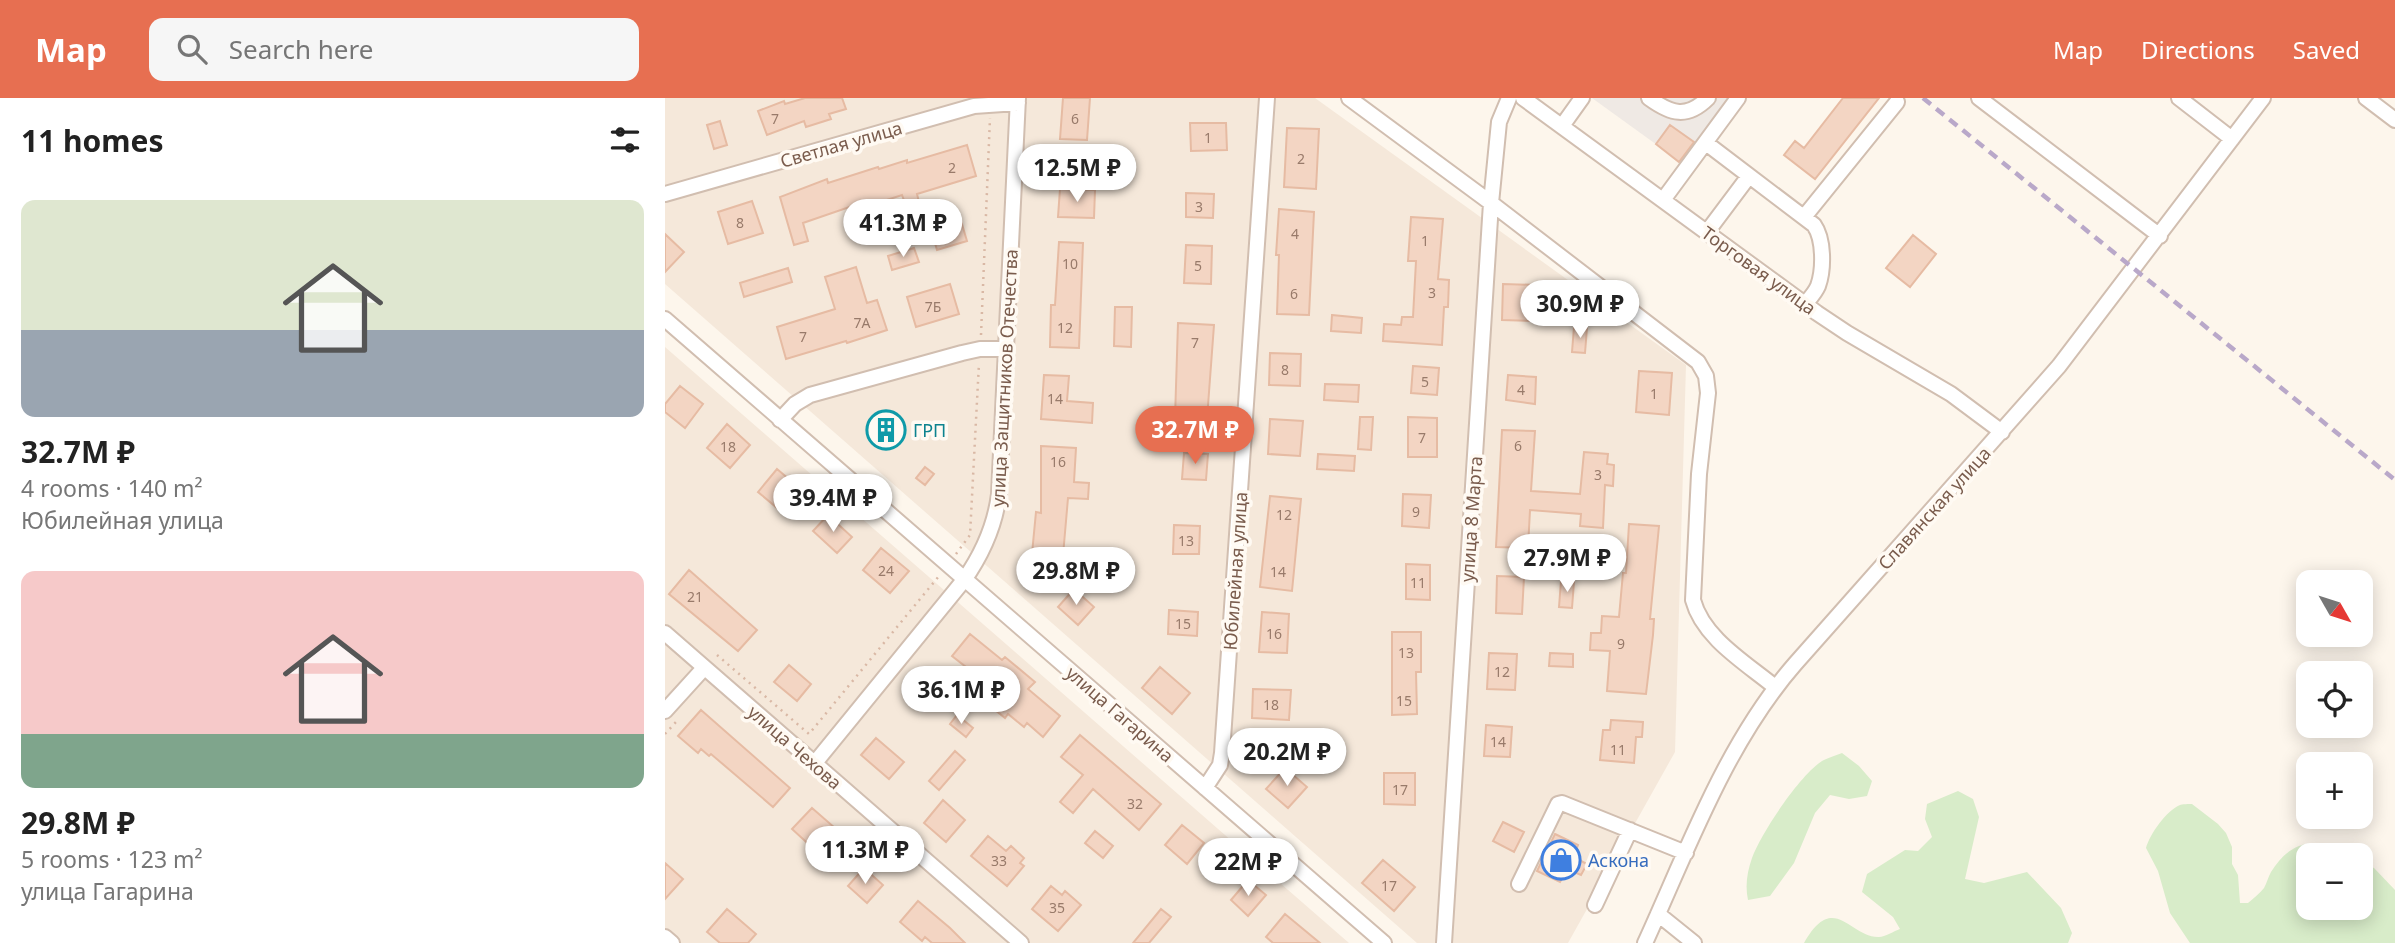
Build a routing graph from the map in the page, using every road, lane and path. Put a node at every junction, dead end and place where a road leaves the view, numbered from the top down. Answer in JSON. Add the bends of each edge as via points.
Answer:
{"nodes":[{"id":1,"x":1267,"y":98,"type":"edge"},
{"id":2,"x":1349,"y":98,"type":"edge"},
{"id":3,"x":1509,"y":98,"type":"edge"},
{"id":4,"x":1523,"y":98,"type":"edge"},
{"id":5,"x":1582,"y":98,"type":"edge"},
{"id":6,"x":1649,"y":98,"type":"edge"},
{"id":7,"x":1708,"y":98,"type":"edge"},
{"id":8,"x":1738,"y":98,"type":"edge"},
{"id":9,"x":1979,"y":98,"type":"edge"},
{"id":10,"x":2179,"y":98,"type":"edge"},
{"id":11,"x":2263,"y":98,"type":"edge"},
{"id":12,"x":2365,"y":98,"type":"edge"},
{"id":13,"x":1018,"y":101,"type":"edge"},
{"id":14,"x":1897,"y":102,"type":"dead end"},
{"id":15,"x":2395,"y":120,"type":"edge"},
{"id":16,"x":1562,"y":126,"type":"junction"},
{"id":17,"x":2232,"y":139,"type":"junction"},
{"id":18,"x":1706,"y":143,"type":"junction"},
{"id":19,"x":1749,"y":176,"type":"junction"},
{"id":20,"x":665,"y":194,"type":"edge"},
{"id":21,"x":1663,"y":200,"type":"junction"},
{"id":22,"x":1491,"y":203,"type":"junction"},
{"id":23,"x":1804,"y":217,"type":"junction"},
{"id":24,"x":1707,"y":232,"type":"junction"},
{"id":25,"x":2160,"y":236,"type":"junction"},
{"id":26,"x":1805,"y":304,"type":"junction"},
{"id":27,"x":665,"y":319,"type":"edge"},
{"id":28,"x":1006,"y":349,"type":"junction"},
{"id":29,"x":780,"y":420,"type":"junction"},
{"id":30,"x":2002,"y":432,"type":"junction"},
{"id":31,"x":964,"y":580,"type":"junction"},
{"id":32,"x":932,"y":584,"type":"dead end"},
{"id":33,"x":665,"y":633,"type":"edge"},
{"id":34,"x":717,"y":655,"type":"dead end"},
{"id":35,"x":704,"y":668,"type":"junction"},
{"id":36,"x":1775,"y":687,"type":"junction"},
{"id":37,"x":665,"y":712,"type":"edge"},
{"id":38,"x":814,"y":764,"type":"junction"},
{"id":39,"x":1205,"y":788,"type":"junction"},
{"id":40,"x":1630,"y":830,"type":"junction"},
{"id":41,"x":1686,"y":853,"type":"junction"},
{"id":42,"x":1519,"y":884,"type":"dead end"},
{"id":43,"x":1595,"y":905,"type":"dead end"},
{"id":44,"x":1658,"y":914,"type":"junction"},
{"id":45,"x":665,"y":937,"type":"edge"},
{"id":46,"x":672,"y":943,"type":"edge"},
{"id":47,"x":1021,"y":943,"type":"edge"},
{"id":48,"x":1384,"y":943,"type":"edge"},
{"id":49,"x":1444,"y":943,"type":"edge"},
{"id":50,"x":1645,"y":943,"type":"edge"},
{"id":51,"x":1694,"y":943,"type":"edge"}],
"edges":[{"from":1,"to":39,"type":"street","name":"Юбилейная улица","via":[[1222,753]]},
{"from":2,"to":22,"type":"street"},
{"from":3,"to":22,"type":"street","name":"улица 8 Марта","via":[[1499,122]]},
{"from":4,"to":16,"type":"street","name":"Торговая улица"},
{"from":5,"to":16,"type":"street"},
{"from":6,"to":7,"type":"street","via":[[1673,112],[1698,107]]},
{"from":8,"to":18,"type":"street"},
{"from":9,"to":25,"type":"street"},
{"from":10,"to":17,"type":"street"},
{"from":11,"to":17,"type":"street","name":"Славянская улица"},
{"from":12,"to":15,"type":"street"},
{"from":13,"to":20,"type":"street","name":"Светлая улица","via":[[974,106]]},
{"from":13,"to":28,"type":"street","name":"улица Защитников Отечества"},
{"from":14,"to":23,"type":"street"},
{"from":16,"to":21,"type":"street","name":"Торговая улица"},
{"from":17,"to":25,"type":"street","name":"Славянская улица"},
{"from":18,"to":19,"type":"street"},
{"from":18,"to":21,"type":"street"},
{"from":19,"to":23,"type":"street"},
{"from":19,"to":24,"type":"street"},
{"from":21,"to":24,"type":"street","name":"Торговая улица"},
{"from":22,"to":36,"type":"street","via":[[1698,362],[1708,393],[1693,600],[1697,615],[1715,637]]},
{"from":22,"to":49,"type":"street","name":"улица 8 Марта"},
{"from":23,"to":26,"type":"street","via":[[1820,239],[1818,285]]},
{"from":24,"to":26,"type":"street","name":"Торговая улица"},
{"from":25,"to":30,"type":"street","name":"Славянская улица"},
{"from":26,"to":30,"type":"street","name":"Торговая улица","via":[[1951,394]]},
{"from":27,"to":29,"type":"street","name":"улица Гагарина"},
{"from":28,"to":29,"type":"street","via":[[962,353],[810,395]]},
{"from":28,"to":31,"type":"street","name":"улица Защитников Отечества","via":[[997,510],[984,548]]},
{"from":29,"to":31,"type":"street","name":"улица Гагарина"},
{"from":30,"to":36,"type":"street","name":"Славянская улица"},
{"from":31,"to":38,"type":"street","name":"улица Защитников Отечества"},
{"from":31,"to":39,"type":"street","name":"улица Гагарина"},
{"from":32,"to":34,"type":"path","via":[[809,734]]},
{"from":33,"to":35,"type":"street","name":"улица Чехова"},
{"from":35,"to":37,"type":"street"},
{"from":35,"to":38,"type":"street","name":"улица Чехова"},
{"from":36,"to":41,"type":"street","name":"Славянская улица","via":[[1732,754]]},
{"from":38,"to":47,"type":"street","name":"улица Чехова"},
{"from":39,"to":48,"type":"street","name":"улица Гагарина"},
{"from":40,"to":41,"type":"street"},
{"from":40,"to":42,"type":"street","via":[[1558,804]]},
{"from":40,"to":43,"type":"street"},
{"from":41,"to":44,"type":"street","name":"Славянская улица"},
{"from":44,"to":50,"type":"street","name":"Славянская улица"},
{"from":44,"to":51,"type":"street"},
{"from":45,"to":46,"type":"street"}]}
